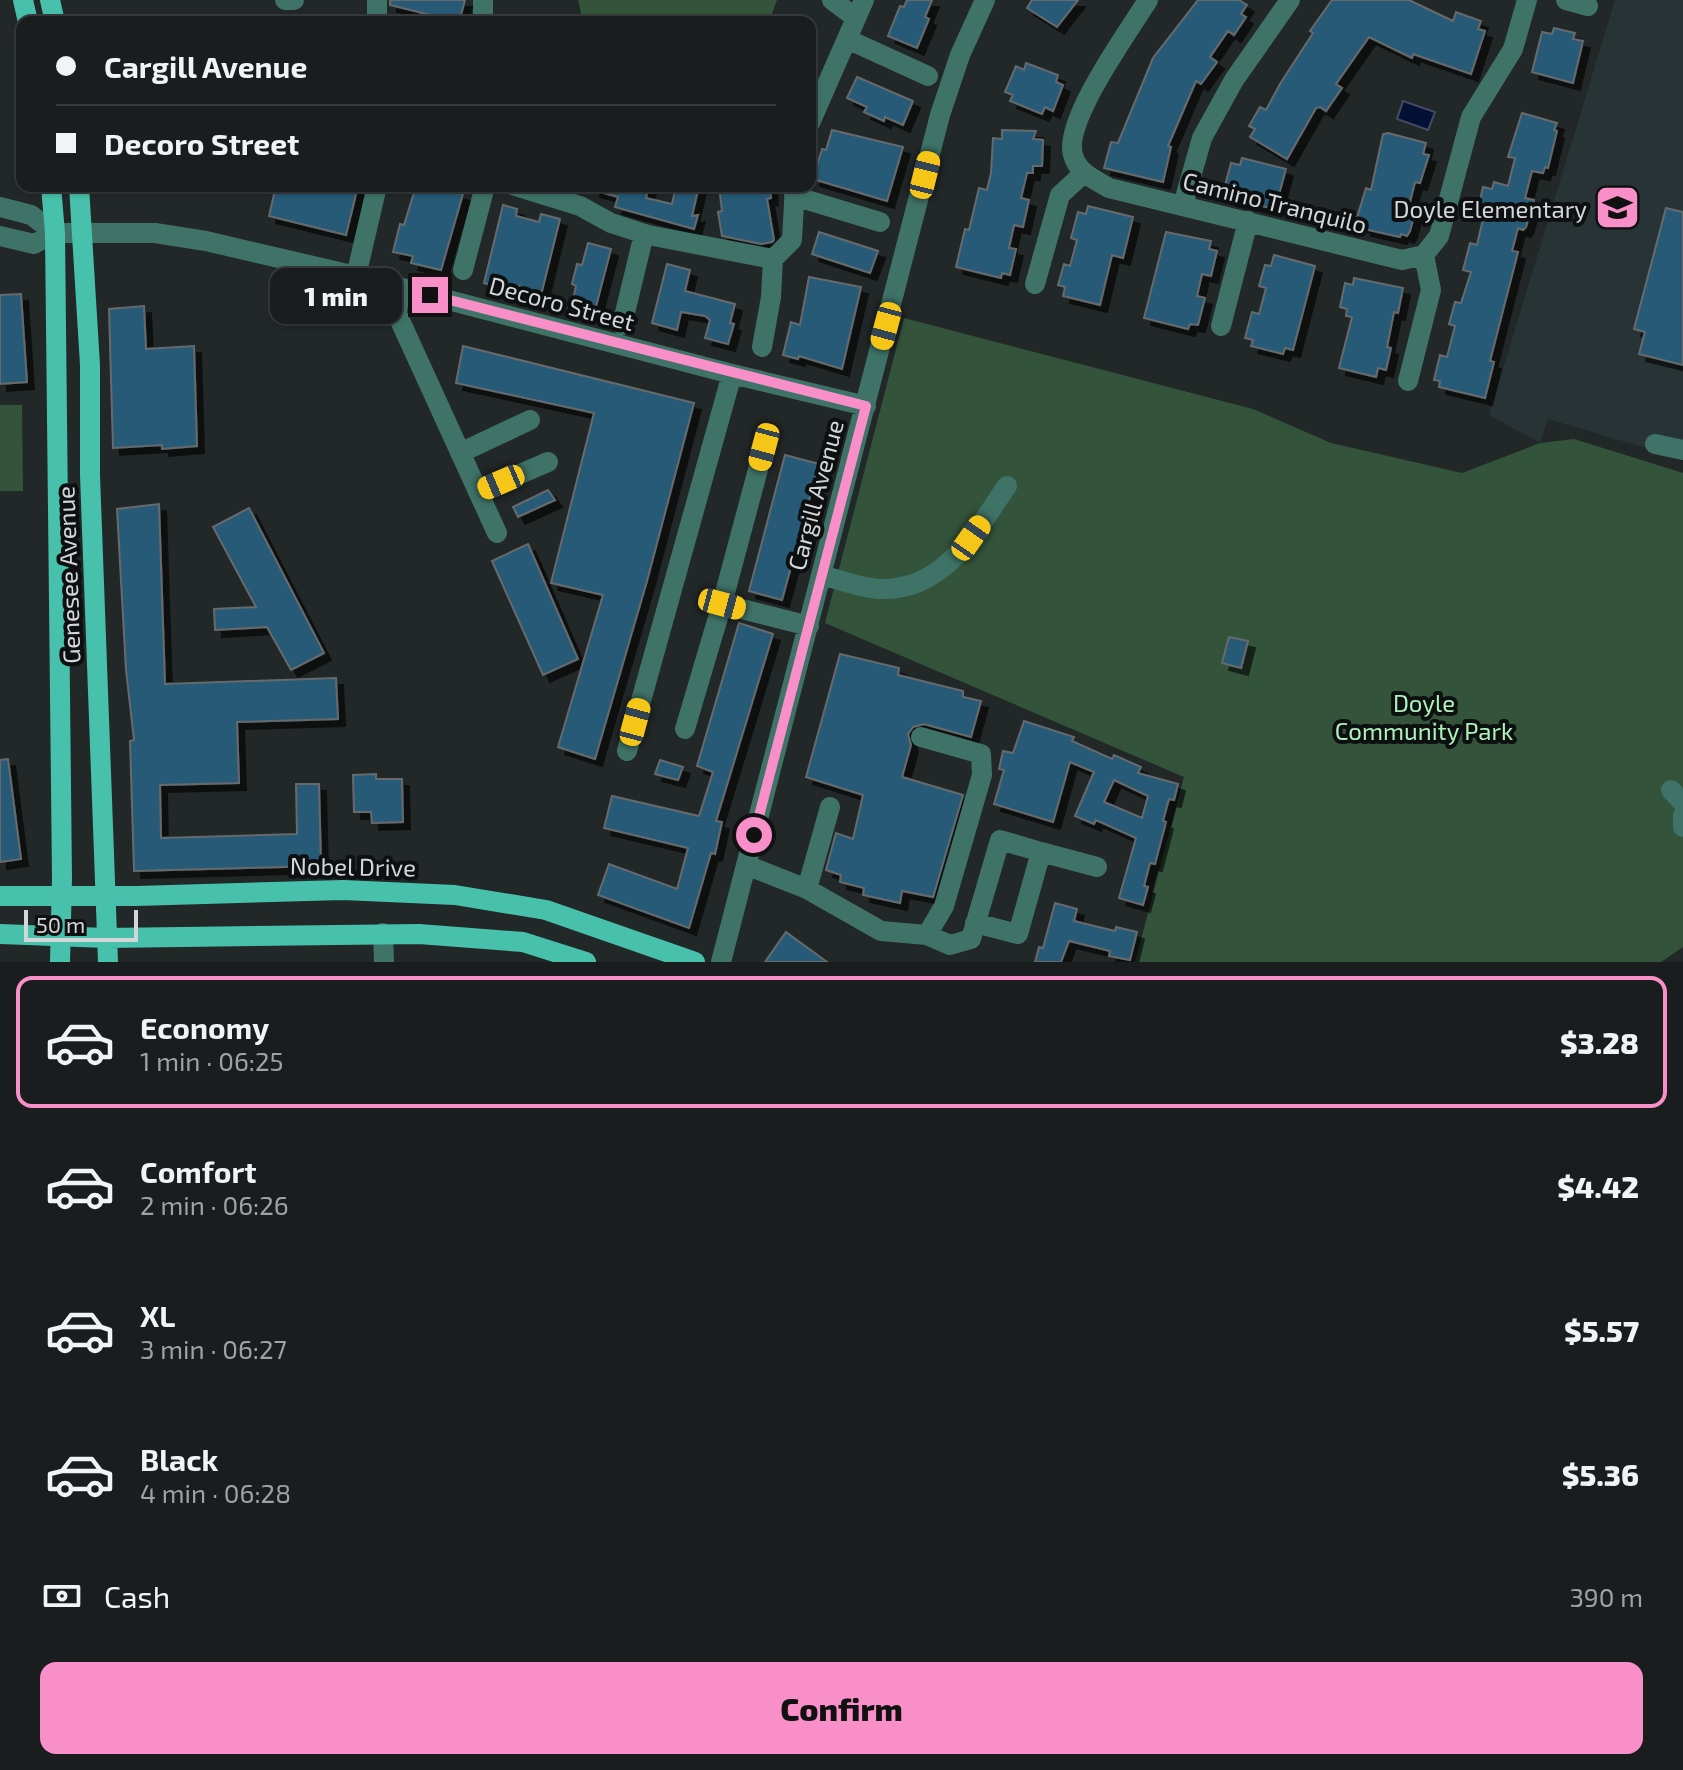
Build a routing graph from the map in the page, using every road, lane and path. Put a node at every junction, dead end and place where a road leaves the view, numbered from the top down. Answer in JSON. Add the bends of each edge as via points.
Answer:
{"nodes":[{"id":1,"x":285,"y":0,"type":"edge"},
{"id":2,"x":294,"y":0,"type":"edge"},
{"id":3,"x":832,"y":0,"type":"edge"},
{"id":4,"x":984,"y":0,"type":"edge"},
{"id":5,"x":1148,"y":0,"type":"edge"},
{"id":6,"x":1290,"y":0,"type":"edge"},
{"id":7,"x":1527,"y":0,"type":"edge"},
{"id":8,"x":1566,"y":0,"type":"edge"},
{"id":9,"x":1588,"y":6,"type":"dead end"},
{"id":10,"x":860,"y":9,"type":"edge"},
{"id":11,"x":847,"y":39,"type":"junction"},
{"id":12,"x":928,"y":76,"type":"dead end"},
{"id":13,"x":816,"y":109,"type":"edge"},
{"id":14,"x":1084,"y":173,"type":"junction"},
{"id":15,"x":52,"y":192,"type":"edge"},
{"id":16,"x":80,"y":192,"type":"edge"},
{"id":17,"x":376,"y":192,"type":"edge"},
{"id":18,"x":483,"y":192,"type":"edge"},
{"id":19,"x":534,"y":192,"type":"edge"},
{"id":20,"x":794,"y":192,"type":"edge"},
{"id":21,"x":797,"y":192,"type":"edge"},
{"id":22,"x":1183,"y":205,"type":"junction"},
{"id":23,"x":0,"y":207,"type":"edge"},
{"id":24,"x":1248,"y":221,"type":"junction"},
{"id":25,"x":880,"y":222,"type":"dead end"},
{"id":26,"x":55,"y":233,"type":"junction"},
{"id":27,"x":83,"y":234,"type":"junction"},
{"id":28,"x":644,"y":234,"type":"junction"},
{"id":29,"x":0,"y":236,"type":"edge"},
{"id":30,"x":778,"y":255,"type":"junction"},
{"id":31,"x":1424,"y":255,"type":"junction"},
{"id":32,"x":463,"y":270,"type":"dead end"},
{"id":33,"x":356,"y":276,"type":"junction"},
{"id":34,"x":1035,"y":284,"type":"dead end"},
{"id":35,"x":400,"y":287,"type":"junction"},
{"id":36,"x":622,"y":325,"type":"dead end"},
{"id":37,"x":1221,"y":326,"type":"dead end"},
{"id":38,"x":762,"y":347,"type":"dead end"},
{"id":39,"x":732,"y":374,"type":"junction"},
{"id":40,"x":1408,"y":381,"type":"dead end"},
{"id":41,"x":866,"y":406,"type":"junction"},
{"id":42,"x":530,"y":420,"type":"dead end"},
{"id":43,"x":1655,"y":444,"type":"dead end"},
{"id":44,"x":764,"y":447,"type":"dead end"},
{"id":45,"x":1683,"y":450,"type":"edge"},
{"id":46,"x":460,"y":453,"type":"junction"},
{"id":47,"x":548,"y":462,"type":"dead end"},
{"id":48,"x":1007,"y":486,"type":"dead end"},
{"id":49,"x":478,"y":492,"type":"junction"},
{"id":50,"x":497,"y":533,"type":"dead end"},
{"id":51,"x":821,"y":575,"type":"junction"},
{"id":52,"x":722,"y":604,"type":"junction"},
{"id":53,"x":809,"y":626,"type":"junction"},
{"id":54,"x":685,"y":729,"type":"dead end"},
{"id":55,"x":921,"y":737,"type":"dead end"},
{"id":56,"x":627,"y":751,"type":"dead end"},
{"id":57,"x":830,"y":807,"type":"dead end"},
{"id":58,"x":1683,"y":815,"type":"edge"},
{"id":59,"x":1683,"y":827,"type":"edge"},
{"id":60,"x":1041,"y":852,"type":"junction"},
{"id":61,"x":746,"y":865,"type":"junction"},
{"id":62,"x":1097,"y":867,"type":"dead end"},
{"id":63,"x":807,"y":889,"type":"junction"},
{"id":64,"x":0,"y":896,"type":"edge"},
{"id":65,"x":62,"y":896,"type":"junction"},
{"id":66,"x":103,"y":896,"type":"junction"},
{"id":67,"x":975,"y":923,"type":"junction"},
{"id":68,"x":383,"y":933,"type":"junction"},
{"id":69,"x":0,"y":934,"type":"edge"},
{"id":70,"x":927,"y":935,"type":"junction"},
{"id":71,"x":62,"y":936,"type":"junction"},
{"id":72,"x":106,"y":938,"type":"junction"},
{"id":73,"x":60,"y":962,"type":"edge"},
{"id":74,"x":108,"y":962,"type":"edge"},
{"id":75,"x":384,"y":962,"type":"edge"},
{"id":76,"x":586,"y":962,"type":"edge"},
{"id":77,"x":695,"y":962,"type":"edge"},
{"id":78,"x":721,"y":962,"type":"edge"}],
"edges":[{"from":1,"to":2,"type":"street"},
{"from":3,"to":10,"type":"street"},
{"from":4,"to":41,"type":"street","name":"Cargill Avenue","via":[[940,115]]},
{"from":5,"to":14,"type":"street","via":[[1089,94],[1072,147]]},
{"from":6,"to":22,"type":"street","via":[[1234,80],[1202,138]]},
{"from":7,"to":31,"type":"street","via":[[1513,49],[1471,117],[1439,236]]},
{"from":8,"to":9,"type":"street"},
{"from":10,"to":11,"type":"street"},
{"from":11,"to":12,"type":"street"},
{"from":11,"to":13,"type":"street"},
{"from":14,"to":22,"type":"street","name":"Camino Tranquilo","via":[[1109,188]]},
{"from":14,"to":34,"type":"street","via":[[1060,195]]},
{"from":15,"to":26,"type":"main road","name":"Genesee Avenue"},
{"from":16,"to":27,"type":"main road","name":"Genesee Avenue"},
{"from":17,"to":33,"type":"street"},
{"from":18,"to":32,"type":"street"},
{"from":19,"to":28,"type":"street"},
{"from":20,"to":30,"type":"street","via":[[792,240]]},
{"from":21,"to":25,"type":"street"},
{"from":22,"to":24,"type":"street","name":"Camino Tranquilo"},
{"from":23,"to":26,"type":"street","name":"Decoro Street","via":[[31,215]]},
{"from":24,"to":31,"type":"street","name":"Camino Tranquilo","via":[[1402,260]]},
{"from":24,"to":37,"type":"street"},
{"from":26,"to":27,"type":"street","name":"Decoro Street"},
{"from":26,"to":29,"type":"street","name":"Decoro Street","via":[[34,244]]},
{"from":26,"to":65,"type":"main road","name":"Genesee Avenue"},
{"from":27,"to":33,"type":"street","name":"Decoro Street","via":[[155,233]]},
{"from":27,"to":66,"type":"main road","name":"Genesee Avenue"},
{"from":28,"to":30,"type":"street"},
{"from":28,"to":36,"type":"street"},
{"from":30,"to":38,"type":"street"},
{"from":31,"to":40,"type":"street","via":[[1431,290]]},
{"from":33,"to":35,"type":"street","name":"Decoro Street"},
{"from":35,"to":39,"type":"street","name":"Decoro Street"},
{"from":35,"to":46,"type":"street","via":[[397,314]]},
{"from":39,"to":41,"type":"street","name":"Decoro Street"},
{"from":39,"to":56,"type":"street"},
{"from":41,"to":51,"type":"street","name":"Cargill Avenue"},
{"from":42,"to":46,"type":"street"},
{"from":43,"to":45,"type":"street"},
{"from":44,"to":52,"type":"street"},
{"from":46,"to":49,"type":"street"},
{"from":47,"to":49,"type":"street"},
{"from":48,"to":51,"type":"street","via":[[939,574],[881,589]]},
{"from":49,"to":50,"type":"street"},
{"from":51,"to":53,"type":"street","name":"Cargill Avenue"},
{"from":52,"to":53,"type":"street"},
{"from":52,"to":54,"type":"street"},
{"from":53,"to":61,"type":"street","name":"Cargill Avenue"},
{"from":55,"to":70,"type":"street","via":[[981,754],[982,775],[944,906]]},
{"from":57,"to":63,"type":"street"},
{"from":58,"to":59,"type":"street"},
{"from":60,"to":62,"type":"street"},
{"from":60,"to":67,"type":"street","via":[[1000,840]]},
{"from":60,"to":67,"type":"street","via":[[1018,934]]},
{"from":61,"to":63,"type":"street"},
{"from":61,"to":78,"type":"street","name":"Cargill Avenue"},
{"from":63,"to":70,"type":"street","via":[[881,931]]},
{"from":64,"to":65,"type":"main road","name":"Nobel Drive"},
{"from":65,"to":66,"type":"main road","name":"Nobel Drive"},
{"from":65,"to":71,"type":"main road","name":"Genesee Avenue"},
{"from":66,"to":72,"type":"main road","name":"Genesee Avenue"},
{"from":66,"to":77,"type":"main road","name":"Nobel Drive","via":[[343,890],[455,895],[546,910]]},
{"from":67,"to":70,"type":"street","via":[[971,939],[962,943],[950,945]]},
{"from":68,"to":72,"type":"main road"},
{"from":68,"to":75,"type":"street"},
{"from":68,"to":76,"type":"main road","via":[[523,942]]},
{"from":69,"to":71,"type":"main road"},
{"from":71,"to":72,"type":"main road"},
{"from":71,"to":73,"type":"main road","name":"Genesee Avenue"},
{"from":72,"to":74,"type":"main road","name":"Genesee Avenue"}]}
